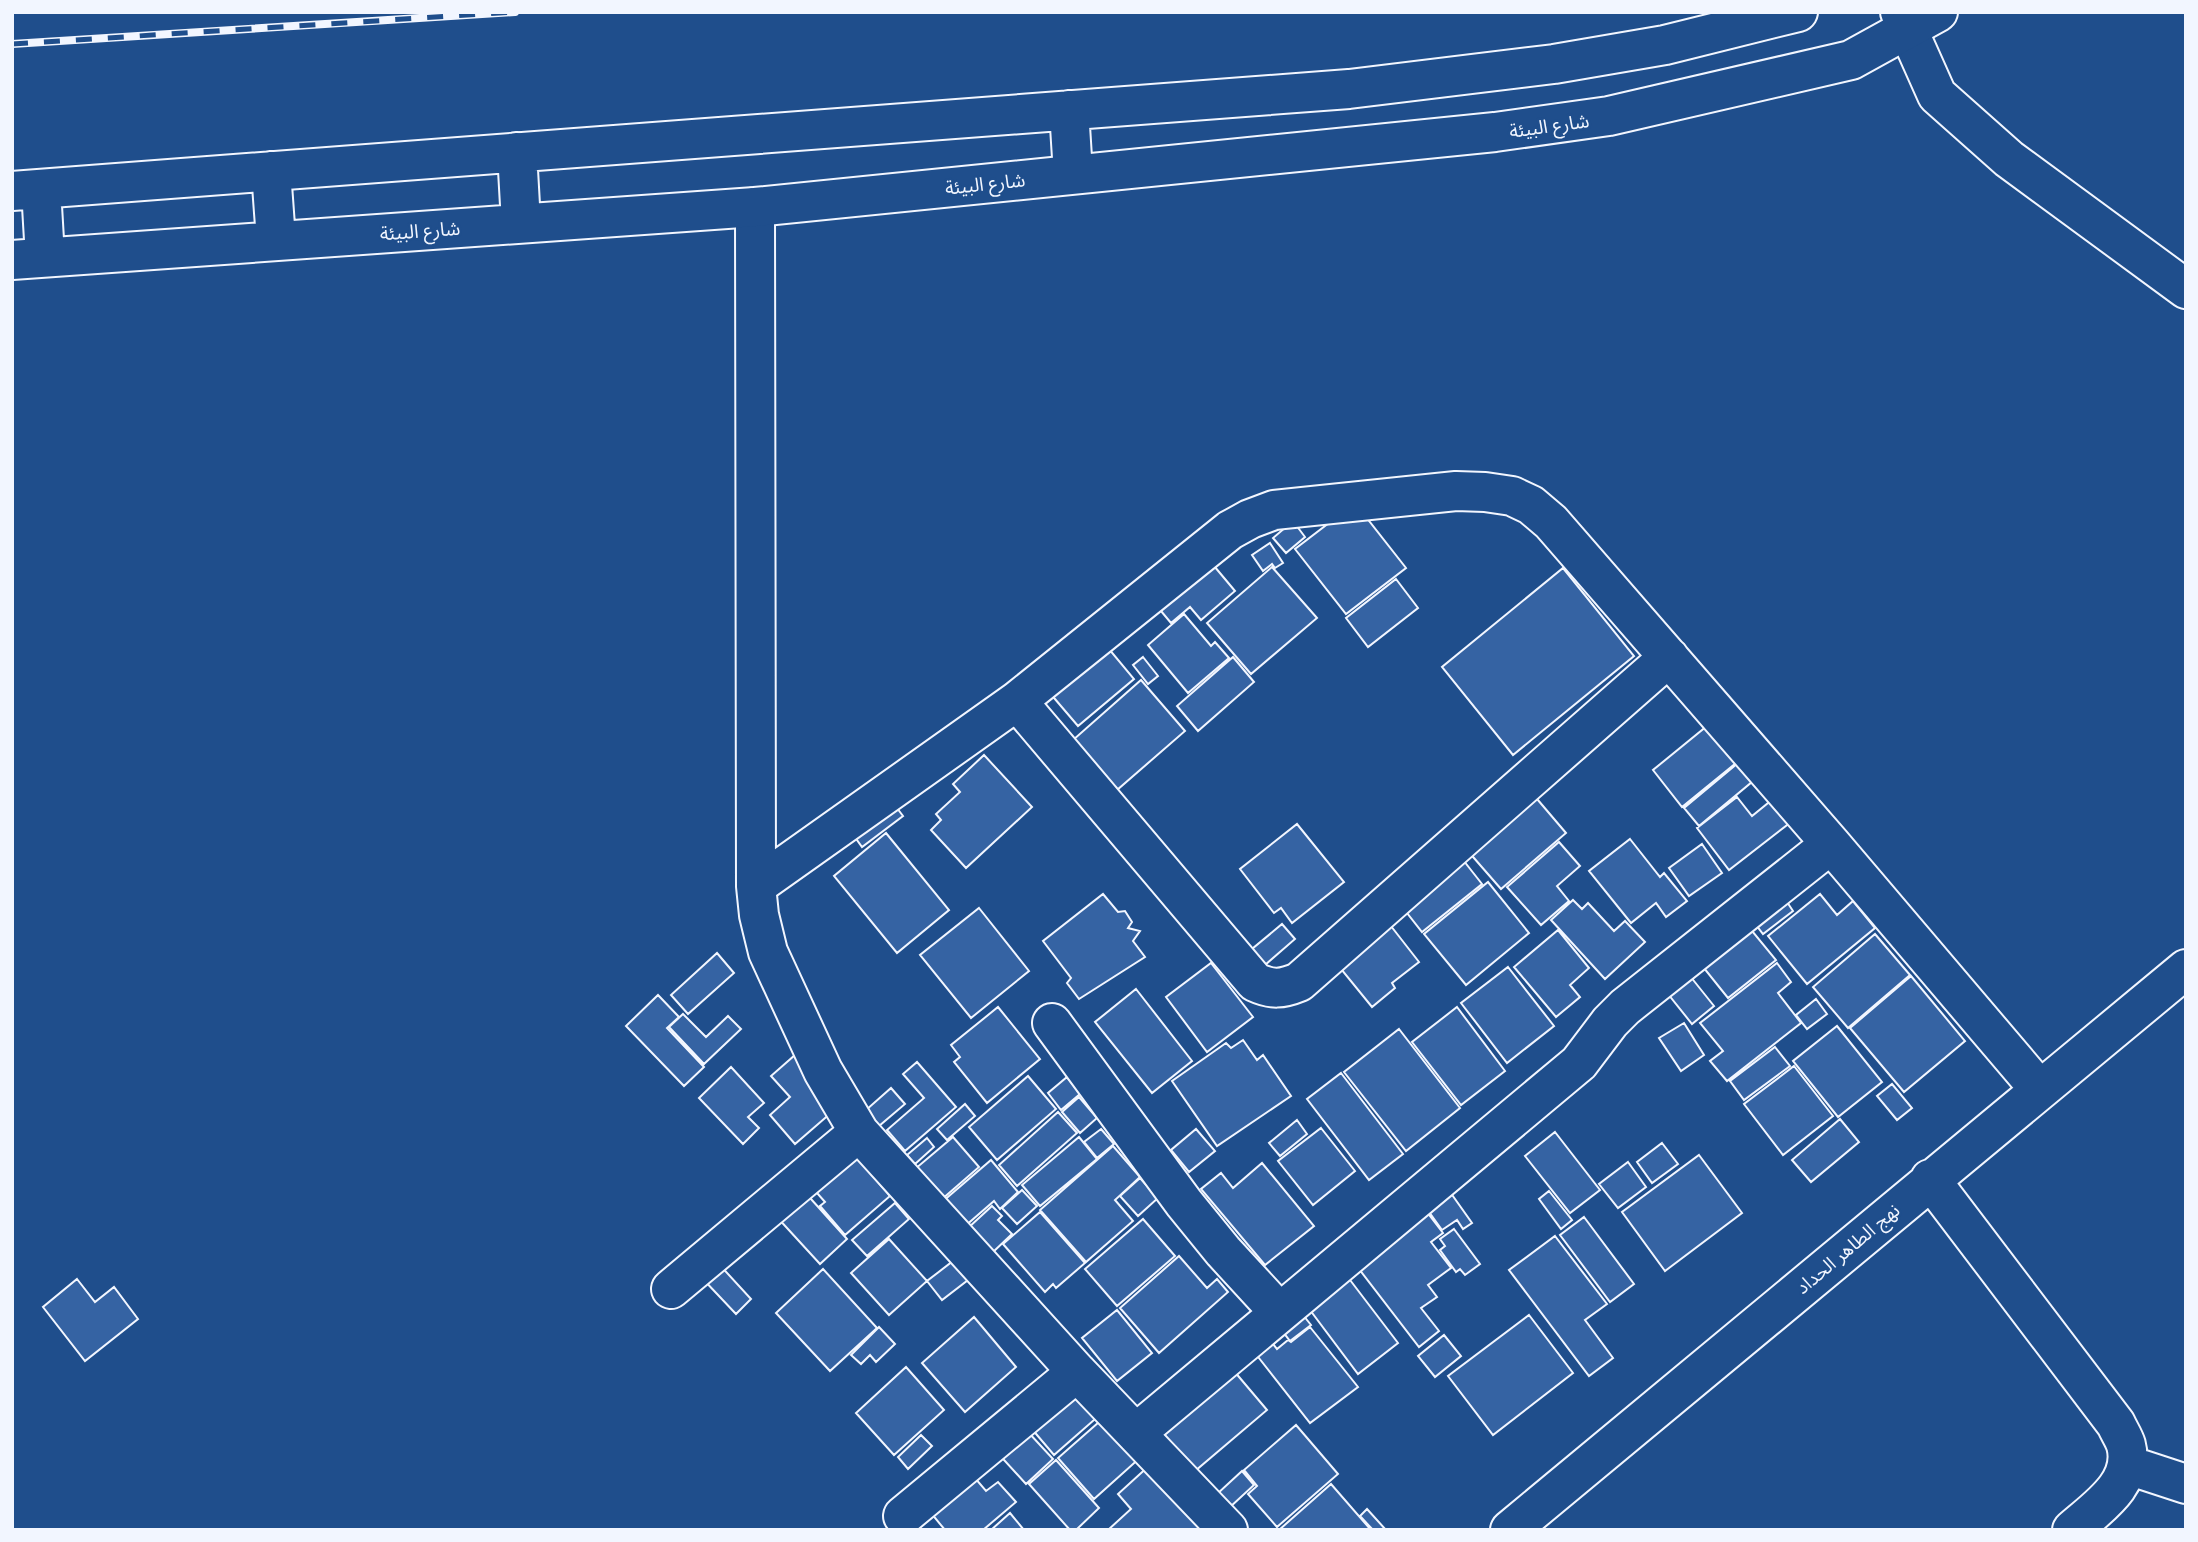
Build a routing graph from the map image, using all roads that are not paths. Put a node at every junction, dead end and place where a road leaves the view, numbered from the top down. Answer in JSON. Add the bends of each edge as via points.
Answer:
{"nodes":[{"id":1,"x":1798,"y":12,"type":"edge"},
{"id":2,"x":1915,"y":18,"type":"edge"},
{"id":3,"x":1488,"y":72,"type":"junction"},
{"id":4,"x":1069,"y":110,"type":"junction"},
{"id":5,"x":1495,"y":132,"type":"junction"},
{"id":6,"x":517,"y":152,"type":"junction"},
{"id":7,"x":271,"y":171,"type":"junction"},
{"id":8,"x":1073,"y":174,"type":"junction"},
{"id":9,"x":27,"y":190,"type":"edge"},
{"id":10,"x":755,"y":207,"type":"junction"},
{"id":11,"x":521,"y":223,"type":"junction"},
{"id":12,"x":276,"y":240,"type":"junction"},
{"id":13,"x":28,"y":258,"type":"edge"},
{"id":14,"x":2186,"y":289,"type":"edge"},
{"id":15,"x":1669,"y":657,"type":"junction"},
{"id":16,"x":1017,"y":701,"type":"junction"},
{"id":17,"x":1831,"y":844,"type":"junction"},
{"id":18,"x":756,"y":886,"type":"junction"},
{"id":19,"x":2186,"y":969,"type":"edge"},
{"id":20,"x":1052,"y":1023,"type":"dead end"},
{"id":21,"x":2040,"y":1090,"type":"junction"},
{"id":22,"x":859,"y":1132,"type":"junction"},
{"id":23,"x":1930,"y":1179,"type":"junction"},
{"id":24,"x":671,"y":1289,"type":"dead end"},
{"id":25,"x":1279,"y":1312,"type":"junction"},
{"id":26,"x":1077,"y":1372,"type":"junction"},
{"id":27,"x":1136,"y":1433,"type":"junction"},
{"id":28,"x":2128,"y":1465,"type":"junction"},
{"id":29,"x":2186,"y":1484,"type":"edge"},
{"id":30,"x":903,"y":1516,"type":"dead end"},
{"id":31,"x":1228,"y":1530,"type":"edge"},
{"id":32,"x":1510,"y":1530,"type":"edge"},
{"id":33,"x":2072,"y":1530,"type":"edge"}],
"edges":[{"from":1,"to":3,"type":"street","via":[[1665,45]]},
{"from":2,"to":5,"type":"street","name":"شارع البيئة","via":[[1851,61],[1609,116]]},
{"from":2,"to":14,"type":"street","via":[[1937,95],[2009,159]]},
{"from":3,"to":4,"type":"street","via":[[1349,89]]},
{"from":3,"to":5,"type":"street"},
{"from":4,"to":6,"type":"street"},
{"from":4,"to":8,"type":"street"},
{"from":5,"to":8,"type":"street","name":"شارع البيئة"},
{"from":6,"to":7,"type":"street"},
{"from":6,"to":11,"type":"street"},
{"from":7,"to":9,"type":"street"},
{"from":7,"to":12,"type":"street"},
{"from":8,"to":10,"type":"street","name":"شارع البيئة"},
{"from":9,"to":13,"type":"street"},
{"from":10,"to":11,"type":"street","name":"شارع البيئة"},
{"from":10,"to":18,"type":"street"},
{"from":11,"to":12,"type":"street","name":"شارع البيئة"},
{"from":12,"to":13,"type":"street","name":"شارع البيئة"},
{"from":15,"to":16,"type":"street","via":[[1531,505],[1512,496],[1456,491],[1274,510],[1250,519],[1198,554]]},
{"from":15,"to":16,"type":"street","via":[[1299,982],[1282,989],[1255,982]]},
{"from":15,"to":17,"type":"street"},
{"from":16,"to":18,"type":"street"},
{"from":17,"to":21,"type":"street"},
{"from":17,"to":25,"type":"street","via":[[1625,1007],[1579,1063]]},
{"from":18,"to":22,"type":"street","via":[[768,952],[823,1071]]},
{"from":19,"to":21,"type":"street","name":"نهج الطاهر الحداد"},
{"from":20,"to":25,"type":"street","via":[[1184,1203]]},
{"from":21,"to":23,"type":"street","name":"نهج الطاهر الحداد"},
{"from":22,"to":24,"type":"street"},
{"from":22,"to":26,"type":"street"},
{"from":23,"to":28,"type":"street","via":[[2116,1424],[2126,1445]]},
{"from":23,"to":32,"type":"street","name":"نهج الطاهر الحداد"},
{"from":25,"to":27,"type":"street"},
{"from":26,"to":27,"type":"street"},
{"from":26,"to":30,"type":"street"},
{"from":27,"to":31,"type":"street"},
{"from":28,"to":29,"type":"street"},
{"from":28,"to":33,"type":"street","via":[[2120,1485]]}]}
